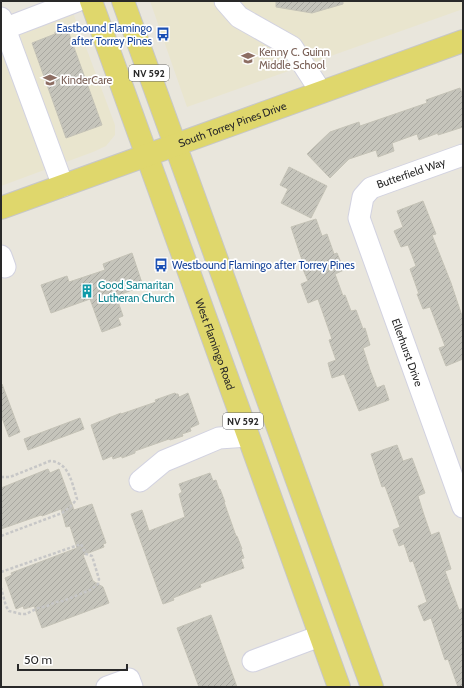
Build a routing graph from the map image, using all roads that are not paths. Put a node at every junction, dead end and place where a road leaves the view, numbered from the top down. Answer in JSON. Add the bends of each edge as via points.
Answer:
{"nodes":[{"id":1,"x":78,"y":1,"type":"edge"},
{"id":2,"x":91,"y":1,"type":"edge"},
{"id":3,"x":123,"y":1,"type":"edge"},
{"id":4,"x":225,"y":1,"type":"edge"},
{"id":5,"x":2,"y":26,"type":"edge"},
{"id":6,"x":463,"y":41,"type":"edge"},
{"id":7,"x":321,"y":92,"type":"junction"},
{"id":8,"x":175,"y":145,"type":"junction"},
{"id":9,"x":146,"y":155,"type":"junction"},
{"id":10,"x":463,"y":155,"type":"edge"},
{"id":11,"x":63,"y":186,"type":"junction"},
{"id":12,"x":363,"y":197,"type":"joint"},
{"id":13,"x":1,"y":208,"type":"edge"},
{"id":14,"x":248,"y":436,"type":"junction"},
{"id":15,"x":463,"y":507,"type":"edge"},
{"id":16,"x":323,"y":554,"type":"junction"},
{"id":17,"x":299,"y":576,"type":"junction"},
{"id":18,"x":346,"y":616,"type":"junction"},
{"id":19,"x":320,"y":636,"type":"junction"},
{"id":20,"x":253,"y":661,"type":"dead end"},
{"id":21,"x":107,"y":687,"type":"edge"},
{"id":22,"x":132,"y":687,"type":"edge"},
{"id":23,"x":339,"y":687,"type":"edge"},
{"id":24,"x":372,"y":687,"type":"edge"}],
"edges":[{"from":1,"to":5,"type":"street"},
{"from":2,"to":9,"type":"main road","name":"West Flamingo Road","number":"NV 592"},
{"from":3,"to":8,"type":"main road","number":"NV 592"},
{"from":4,"to":7,"type":"street","via":[[239,17],[292,47]]},
{"from":5,"to":11,"type":"street"},
{"from":6,"to":7,"type":"main road","name":"South Torrey Pines Drive"},
{"from":7,"to":8,"type":"main road","name":"South Torrey Pines Drive"},
{"from":8,"to":9,"type":"main road","name":"South Torrey Pines Drive"},
{"from":8,"to":16,"type":"main road","number":"NV 592"},
{"from":9,"to":11,"type":"main road","name":"South Torrey Pines Drive"},
{"from":9,"to":14,"type":"main road","name":"West Flamingo Road","number":"NV 592"},
{"from":10,"to":12,"type":"street","name":"Butterfield Way","via":[[371,188]]},
{"from":11,"to":13,"type":"main road","name":"South Torrey Pines Drive"},
{"from":12,"to":15,"type":"street","name":"Ellerhurst Drive","via":[[359,218]]},
{"from":14,"to":16,"type":"main road","via":[[279,479],[304,547],[314,556]]},
{"from":14,"to":17,"type":"main road","name":"West Flamingo Road","number":"NV 592"},
{"from":16,"to":18,"type":"main road","number":"NV 592"},
{"from":17,"to":18,"type":"main road","via":[[313,580],[319,587],[325,604]]},
{"from":17,"to":19,"type":"main road","name":"West Flamingo Road","number":"NV 592"},
{"from":18,"to":24,"type":"main road","number":"NV 592"},
{"from":19,"to":20,"type":"street"},
{"from":19,"to":23,"type":"main road","name":"West Flamingo Road","number":"NV 592"},
{"from":21,"to":22,"type":"street","via":[[129,679]]}]}
